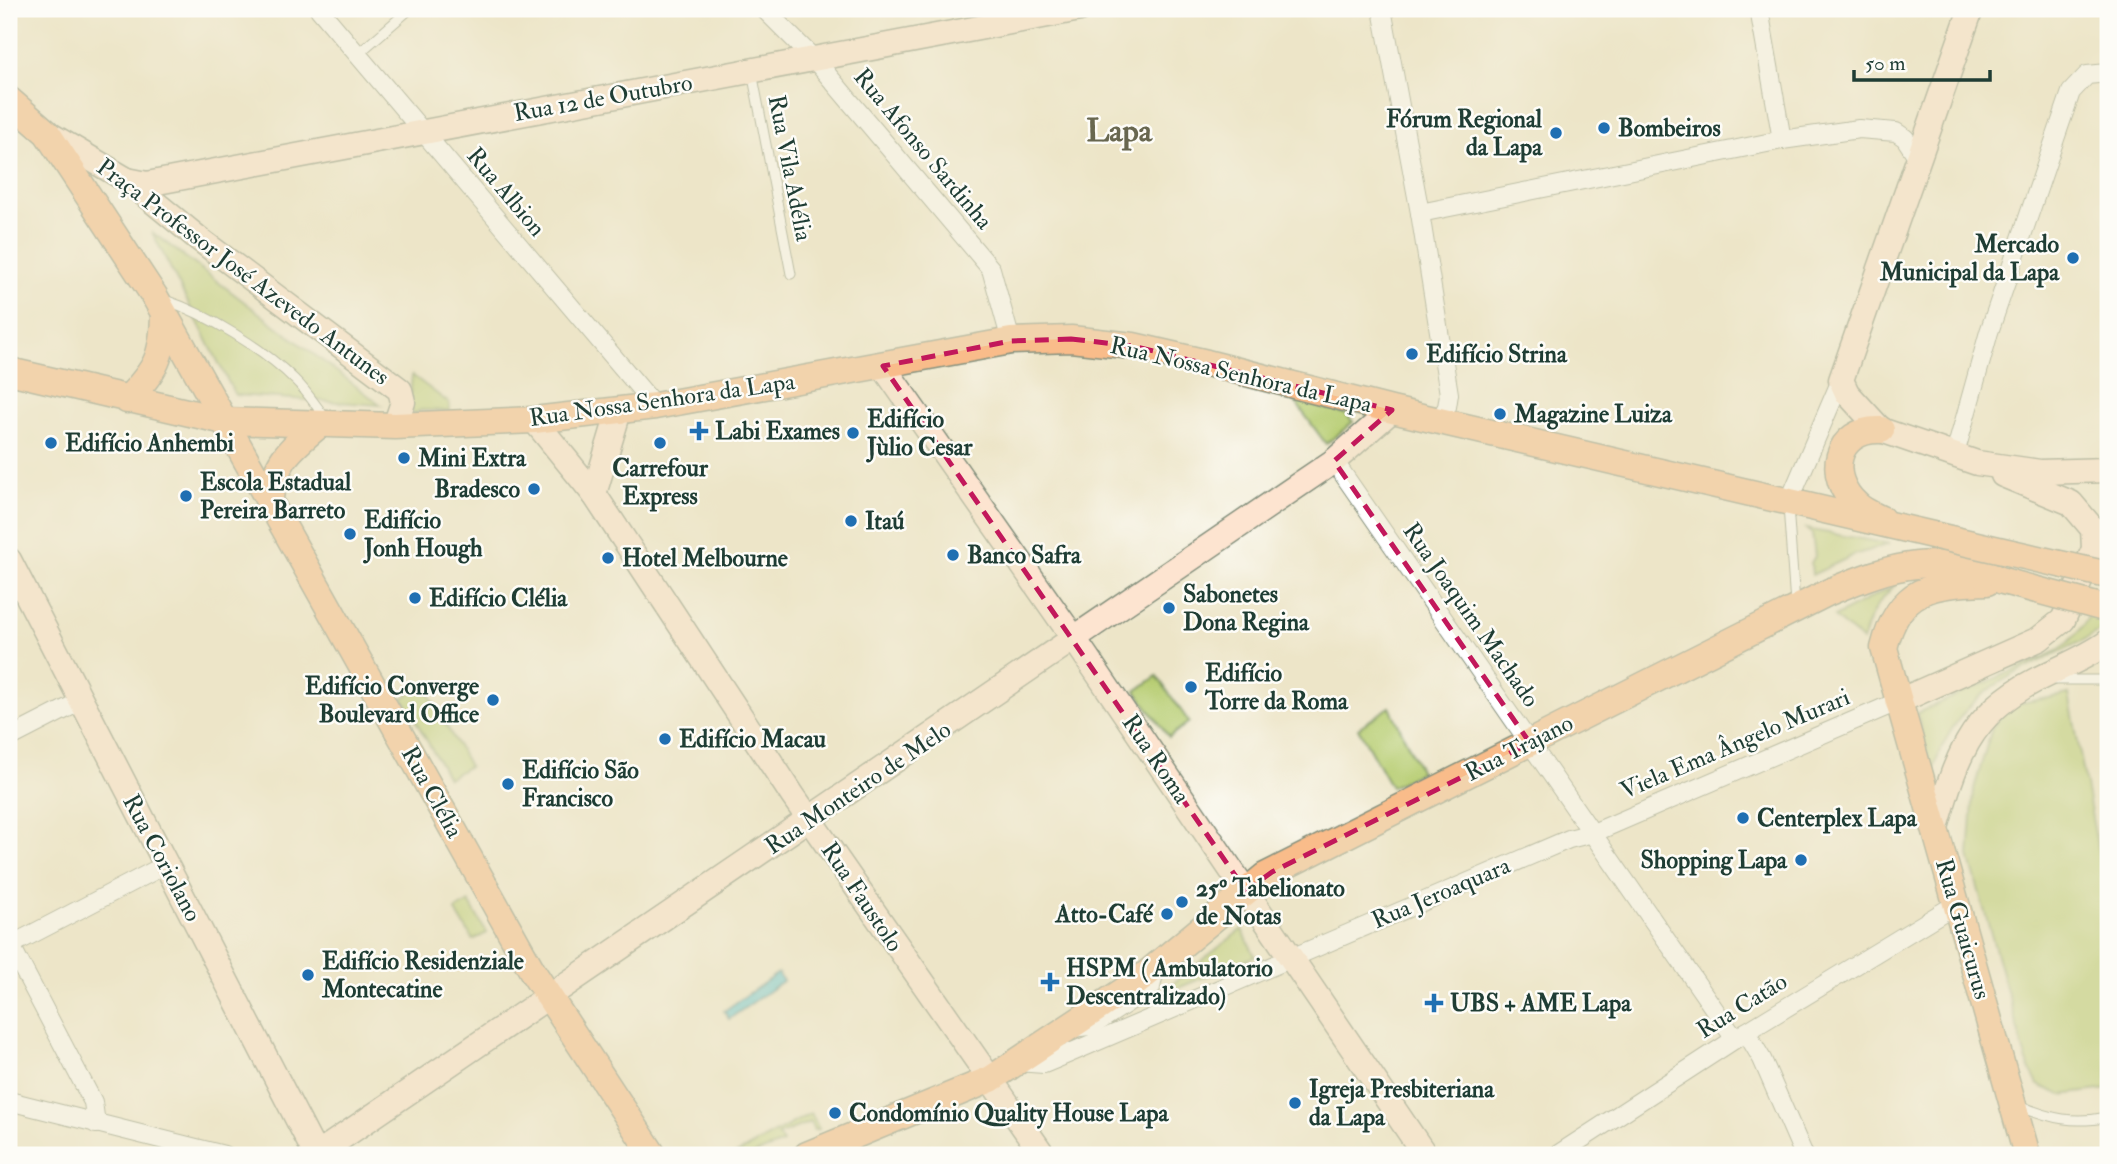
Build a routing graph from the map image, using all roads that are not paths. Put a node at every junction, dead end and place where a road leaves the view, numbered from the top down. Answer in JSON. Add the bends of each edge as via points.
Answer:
{"nodes":[{"id":1,"x":319,"y":9,"type":"edge"},
{"id":2,"x":410,"y":9,"type":"edge"},
{"id":3,"x":764,"y":9,"type":"edge"},
{"id":4,"x":1382,"y":9,"type":"edge"},
{"id":5,"x":1759,"y":9,"type":"edge"},
{"id":6,"x":1971,"y":9,"type":"edge"},
{"id":7,"x":1069,"y":10,"type":"edge"},
{"id":8,"x":358,"y":54,"type":"junction"},
{"id":9,"x":815,"y":60,"type":"junction"},
{"id":10,"x":752,"y":70,"type":"junction"},
{"id":11,"x":2108,"y":73,"type":"edge"},
{"id":12,"x":9,"y":100,"type":"edge"},
{"id":13,"x":423,"y":131,"type":"junction"},
{"id":14,"x":47,"y":133,"type":"junction"},
{"id":15,"x":1782,"y":140,"type":"junction"},
{"id":16,"x":1920,"y":160,"type":"junction"},
{"id":17,"x":127,"y":180,"type":"junction"},
{"id":18,"x":1420,"y":213,"type":"junction"},
{"id":19,"x":791,"y":274,"type":"dead end"},
{"id":20,"x":160,"y":306,"type":"junction"},
{"id":21,"x":1011,"y":341,"type":"junction"},
{"id":22,"x":883,"y":366,"type":"junction"},
{"id":23,"x":9,"y":371,"type":"edge"},
{"id":24,"x":1841,"y":380,"type":"junction"},
{"id":25,"x":127,"y":400,"type":"junction"},
{"id":26,"x":655,"y":406,"type":"junction"},
{"id":27,"x":1392,"y":410,"type":"junction"},
{"id":28,"x":619,"y":411,"type":"junction"},
{"id":29,"x":225,"y":421,"type":"junction"},
{"id":30,"x":534,"y":421,"type":"junction"},
{"id":31,"x":1439,"y":421,"type":"junction"},
{"id":32,"x":325,"y":425,"type":"junction"},
{"id":33,"x":395,"y":426,"type":"junction"},
{"id":34,"x":1881,"y":430,"type":"junction"},
{"id":35,"x":1966,"y":459,"type":"junction"},
{"id":36,"x":1334,"y":461,"type":"junction"},
{"id":37,"x":2107,"y":471,"type":"edge"},
{"id":38,"x":594,"y":494,"type":"junction"},
{"id":39,"x":269,"y":504,"type":"junction"},
{"id":40,"x":1788,"y":504,"type":"junction"},
{"id":41,"x":1894,"y":527,"type":"junction"},
{"id":42,"x":9,"y":560,"type":"edge"},
{"id":43,"x":2108,"y":575,"type":"edge"},
{"id":44,"x":2003,"y":581,"type":"junction"},
{"id":45,"x":1796,"y":609,"type":"junction"},
{"id":46,"x":2108,"y":609,"type":"edge"},
{"id":47,"x":1075,"y":640,"type":"junction"},
{"id":48,"x":2108,"y":642,"type":"edge"},
{"id":49,"x":2039,"y":679,"type":"junction"},
{"id":50,"x":2106,"y":681,"type":"edge"},
{"id":51,"x":81,"y":701,"type":"junction"},
{"id":52,"x":1897,"y":702,"type":"junction"},
{"id":53,"x":2108,"y":702,"type":"edge"},
{"id":54,"x":9,"y":738,"type":"edge"},
{"id":55,"x":1530,"y":743,"type":"junction"},
{"id":56,"x":810,"y":821,"type":"junction"},
{"id":57,"x":1935,"y":831,"type":"junction"},
{"id":58,"x":1593,"y":833,"type":"junction"},
{"id":59,"x":165,"y":865,"type":"junction"},
{"id":60,"x":1246,"y":891,"type":"junction"},
{"id":61,"x":1956,"y":904,"type":"junction"},
{"id":62,"x":10,"y":944,"type":"edge"},
{"id":63,"x":1292,"y":958,"type":"junction"},
{"id":64,"x":548,"y":996,"type":"junction"},
{"id":65,"x":1740,"y":1035,"type":"junction"},
{"id":66,"x":1017,"y":1062,"type":"junction"},
{"id":67,"x":991,"y":1079,"type":"junction"},
{"id":68,"x":9,"y":1101,"type":"edge"},
{"id":69,"x":2013,"y":1103,"type":"junction"},
{"id":70,"x":2108,"y":1117,"type":"edge"},
{"id":71,"x":96,"y":1124,"type":"junction"},
{"id":72,"x":224,"y":1155,"type":"edge"},
{"id":73,"x":316,"y":1155,"type":"edge"},
{"id":74,"x":653,"y":1155,"type":"edge"},
{"id":75,"x":807,"y":1155,"type":"edge"},
{"id":76,"x":1043,"y":1155,"type":"edge"},
{"id":77,"x":1425,"y":1155,"type":"edge"},
{"id":78,"x":1557,"y":1155,"type":"edge"},
{"id":79,"x":1804,"y":1155,"type":"edge"},
{"id":80,"x":2027,"y":1155,"type":"edge"}],
"edges":[{"from":1,"to":8,"type":"street","name":"Rua Albion"},
{"from":2,"to":8,"type":"lane"},
{"from":3,"to":9,"type":"street","name":"Rua Afonso Sardinha"},
{"from":4,"to":18,"type":"street"},
{"from":5,"to":15,"type":"street"},
{"from":6,"to":16,"type":"street"},
{"from":7,"to":9,"type":"street","name":"Rua 12 de Outubro"},
{"from":8,"to":13,"type":"street","name":"Rua Albion"},
{"from":9,"to":10,"type":"street","name":"Rua 12 de Outubro"},
{"from":9,"to":21,"type":"street","name":"Rua Afonso Sardinha","via":[[991,269]]},
{"from":10,"to":13,"type":"street","name":"Rua 12 de Outubro"},
{"from":10,"to":19,"type":"lane","name":"Rua Vila Adélia"},
{"from":11,"to":35,"type":"street","via":[[2087,75],[2071,92],[1989,332]]},
{"from":12,"to":14,"type":"main road"},
{"from":13,"to":17,"type":"street","name":"Rua 12 de Outubro","via":[[147,184]]},
{"from":13,"to":26,"type":"street","name":"Rua Albion"},
{"from":14,"to":17,"type":"street","name":"Praça Professor José Azevedo Antunes"},
{"from":14,"to":20,"type":"main road","name":"Praça Professor José Azevedo Antunes"},
{"from":15,"to":16,"type":"street","via":[[1859,129],[1896,132]]},
{"from":15,"to":18,"type":"street"},
{"from":16,"to":24,"type":"street"},
{"from":17,"to":33,"type":"street","name":"Praça Professor José Azevedo Antunes","via":[[400,390],[403,402]]},
{"from":18,"to":31,"type":"street","via":[[1449,394]]},
{"from":20,"to":25,"type":"main road","via":[[160,357]]},
{"from":20,"to":29,"type":"main road","name":"Praça Professor José Azevedo Antunes"},
{"from":20,"to":32,"type":"lane","via":[[189,309],[250,346],[295,379]]},
{"from":21,"to":22,"type":"main road","name":"Rua Nossa Senhora da Lapa"},
{"from":21,"to":27,"type":"main road","name":"Rua Nossa Senhora da Lapa","via":[[1133,346]]},
{"from":22,"to":26,"type":"main road","name":"Rua Nossa Senhora da Lapa"},
{"from":22,"to":47,"type":"street","name":"Rua Roma"},
{"from":23,"to":25,"type":"main road"},
{"from":24,"to":34,"type":"street"},
{"from":24,"to":40,"type":"street"},
{"from":25,"to":29,"type":"main road"},
{"from":26,"to":28,"type":"main road","name":"Rua Nossa Senhora da Lapa"},
{"from":27,"to":31,"type":"main road","name":"Rua Nossa Senhora da Lapa"},
{"from":27,"to":36,"type":"street","name":"Rua Monteiro de Melo"},
{"from":28,"to":30,"type":"main road","name":"Rua Nossa Senhora da Lapa"},
{"from":28,"to":38,"type":"street"},
{"from":29,"to":32,"type":"main road","name":"Praça Professor José Azevedo Antunes"},
{"from":29,"to":39,"type":"main road","name":"Rua Clélia"},
{"from":30,"to":33,"type":"main road","name":"Rua Nossa Senhora da Lapa"},
{"from":30,"to":38,"type":"street","name":"Rua Faustolo"},
{"from":31,"to":40,"type":"main road","name":"Rua Nossa Senhora da Lapa"},
{"from":32,"to":33,"type":"main road","name":"Praça Professor José Azevedo Antunes"},
{"from":32,"to":39,"type":"main road","via":[[279,462]]},
{"from":34,"to":35,"type":"street"},
{"from":34,"to":41,"type":"main road","via":[[1863,429],[1852,437],[1840,455],[1839,475],[1857,505]]},
{"from":35,"to":37,"type":"street","via":[[2040,472]]},
{"from":35,"to":52,"type":"street","via":[[2071,503],[2090,522],[2094,549],[2063,620],[2039,639]]},
{"from":36,"to":47,"type":"street","name":"Rua Monteiro de Melo"},
{"from":36,"to":55,"type":"street","name":"Rua Joaquim Machado"},
{"from":38,"to":56,"type":"street","name":"Rua Faustolo"},
{"from":39,"to":64,"type":"main road","name":"Rua Clélia"},
{"from":40,"to":41,"type":"main road","name":"Rua Nossa Senhora da Lapa"},
{"from":40,"to":45,"type":"lane"},
{"from":41,"to":43,"type":"main road","name":"Rua Nossa Senhora da Lapa","bridge":true},
{"from":42,"to":51,"type":"street","name":"Rua Coriolano"},
{"from":44,"to":45,"type":"main road","name":"Rua Trajano","via":[[1972,568],[1907,564],[1855,581]]},
{"from":44,"to":46,"type":"main road","bridge":true},
{"from":44,"to":52,"type":"main road","name":"Rua Guaicurus","via":[[1944,584],[1899,609],[1884,648]]},
{"from":45,"to":55,"type":"main road","name":"Rua Trajano"},
{"from":47,"to":56,"type":"street","name":"Rua Monteiro de Melo"},
{"from":47,"to":60,"type":"street","name":"Rua Roma"},
{"from":48,"to":49,"type":"street"},
{"from":49,"to":50,"type":"lane"},
{"from":49,"to":57,"type":"street","via":[[1990,710],[1971,734],[1953,766]]},
{"from":50,"to":53,"type":"lane"},
{"from":51,"to":54,"type":"street"},
{"from":51,"to":59,"type":"street","name":"Rua Coriolano"},
{"from":52,"to":57,"type":"main road","name":"Rua Guaicurus"},
{"from":52,"to":58,"type":"street","name":"Viela Ema Ângelo Murari"},
{"from":55,"to":58,"type":"street","name":"Rua Joaquim Machado"},
{"from":55,"to":60,"type":"main road","name":"Rua Trajano","via":[[1272,872]]},
{"from":56,"to":64,"type":"street","name":"Rua Monteiro de Melo"},
{"from":56,"to":67,"type":"street","name":"Rua Faustolo"},
{"from":57,"to":61,"type":"main road","name":"Rua Guaicurus"},
{"from":58,"to":63,"type":"street","name":"Rua Jeroaquara","via":[[1569,839]]},
{"from":58,"to":65,"type":"street","name":"Rua Joaquim Machado"},
{"from":59,"to":62,"type":"street"},
{"from":59,"to":73,"type":"street","name":"Rua Coriolano"},
{"from":60,"to":63,"type":"street","name":"Rua Roma"},
{"from":60,"to":66,"type":"main road","via":[[1161,962]]},
{"from":61,"to":65,"type":"street","name":"Rua Catão"},
{"from":61,"to":69,"type":"main road","name":"Rua Guaicurus"},
{"from":62,"to":71,"type":"street","via":[[93,1102]]},
{"from":63,"to":66,"type":"street","name":"Rua Jeroaquara","via":[[1044,1064]]},
{"from":63,"to":77,"type":"street","name":"Rua Roma"},
{"from":64,"to":73,"type":"street","name":"Rua Monteiro de Melo"},
{"from":64,"to":74,"type":"main road","name":"Rua Clélia"},
{"from":65,"to":78,"type":"street","name":"Rua Catão"},
{"from":65,"to":79,"type":"street","name":"Rua Joaquim Machado","via":[[1762,1059]]},
{"from":66,"to":67,"type":"main road"},
{"from":67,"to":75,"type":"main road"},
{"from":67,"to":76,"type":"street","name":"Rua Faustolo"},
{"from":68,"to":71,"type":"street"},
{"from":69,"to":70,"type":"lane","via":[[2082,1123]]},
{"from":69,"to":80,"type":"main road","name":"Rua Guaicurus"},
{"from":71,"to":72,"type":"street"}]}
